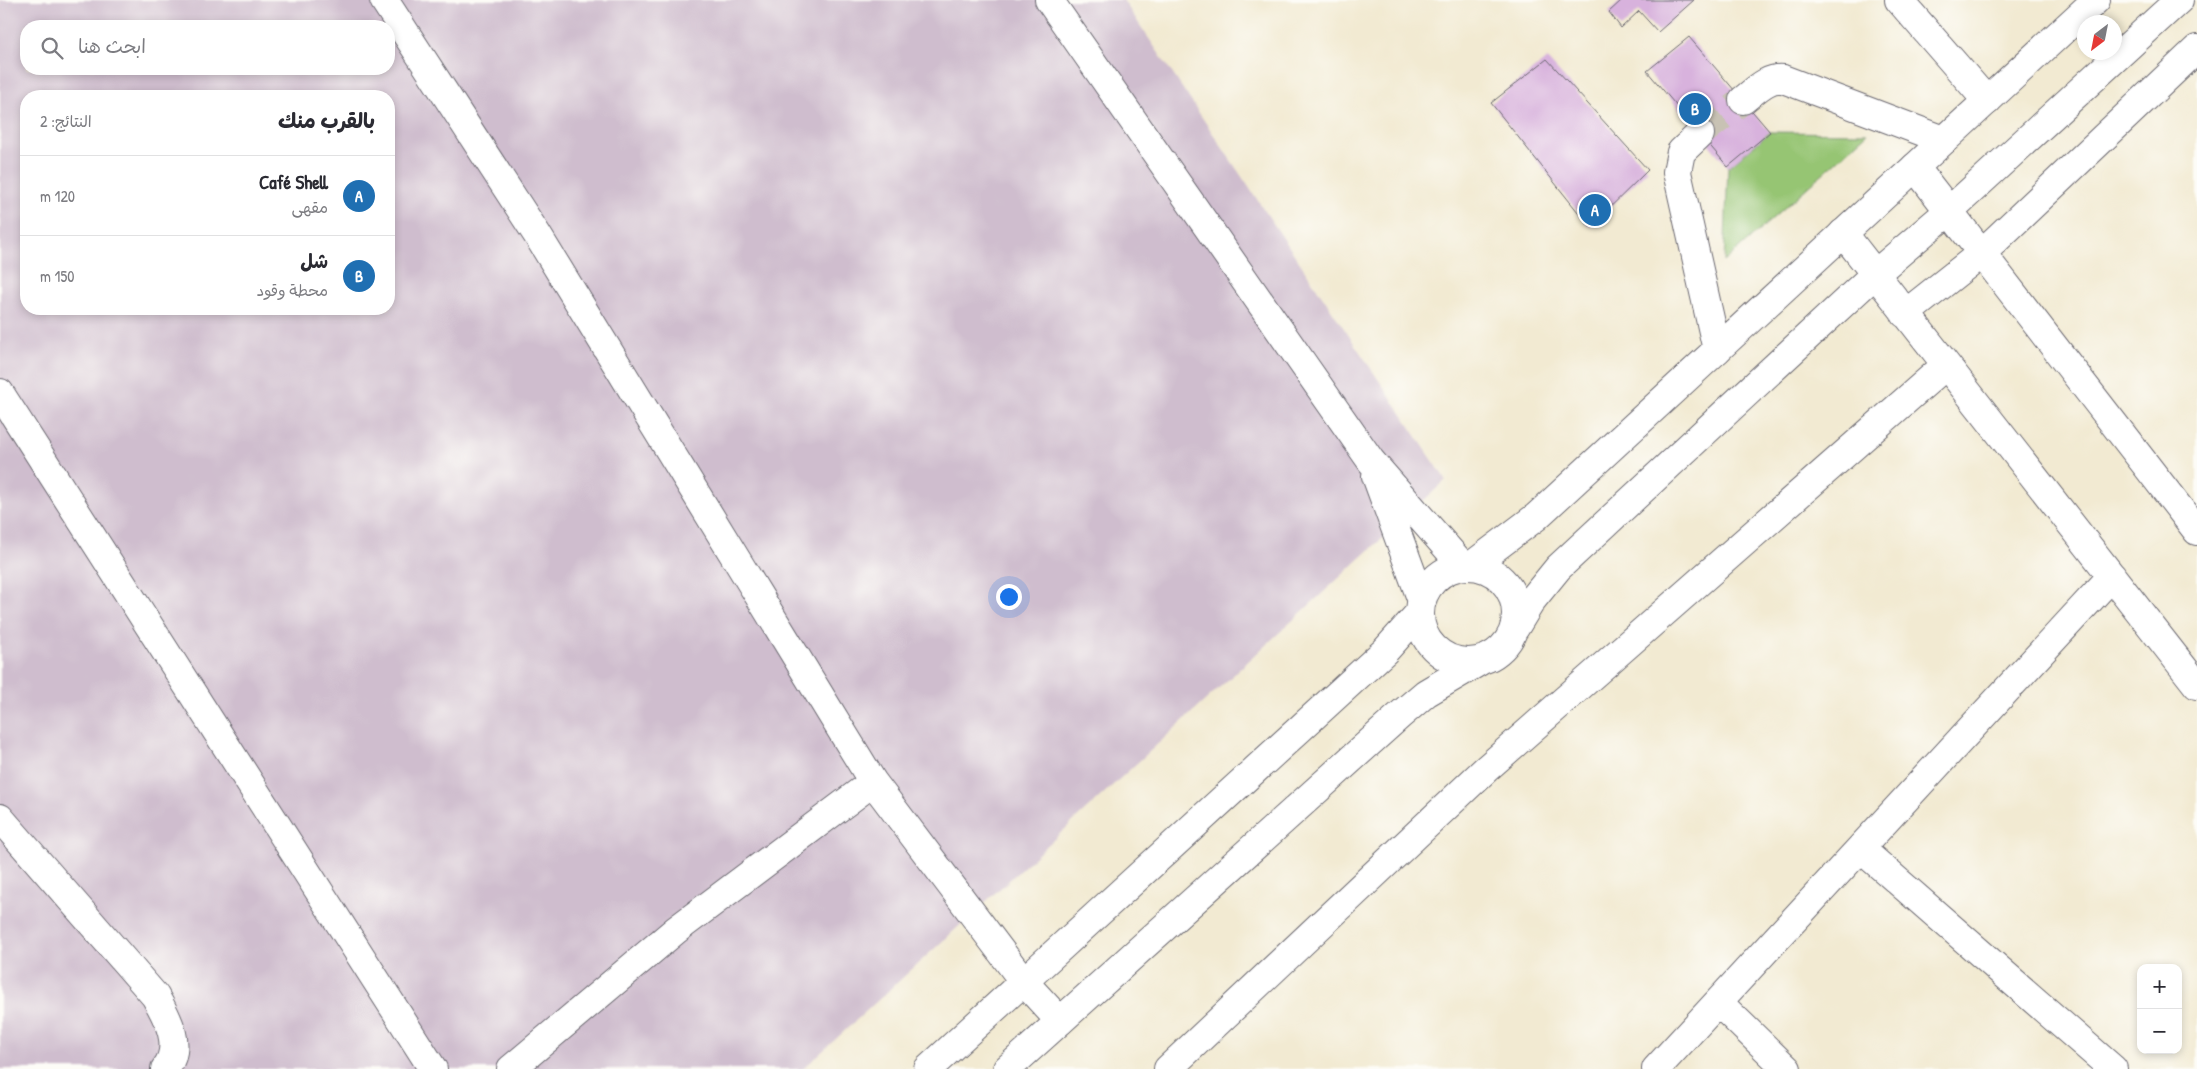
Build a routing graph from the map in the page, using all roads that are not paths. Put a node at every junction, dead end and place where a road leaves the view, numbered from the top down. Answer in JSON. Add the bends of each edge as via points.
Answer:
{"nodes":[{"id":1,"x":384,"y":0,"type":"edge"},
{"id":2,"x":1049,"y":0,"type":"edge"},
{"id":3,"x":1899,"y":0,"type":"edge"},
{"id":4,"x":2096,"y":0,"type":"edge"},
{"id":5,"x":2179,"y":0,"type":"edge"},
{"id":6,"x":2197,"y":49,"type":"edge"},
{"id":7,"x":1743,"y":100,"type":"tunnel mouth"},
{"id":8,"x":1987,"y":101,"type":"junction"},
{"id":9,"x":1700,"y":134,"type":"tunnel mouth"},
{"id":10,"x":1944,"y":140,"type":"junction"},
{"id":11,"x":1915,"y":167,"type":"junction"},
{"id":12,"x":1949,"y":211,"type":"junction"},
{"id":13,"x":1843,"y":233,"type":"junction"},
{"id":14,"x":1982,"y":253,"type":"junction"},
{"id":15,"x":1875,"y":274,"type":"junction"},
{"id":16,"x":1905,"y":314,"type":"junction"},
{"id":17,"x":1717,"y":350,"type":"junction"},
{"id":18,"x":1946,"y":365,"type":"junction"},
{"id":19,"x":0,"y":393,"type":"edge"},
{"id":20,"x":1371,"y":461,"type":"junction"},
{"id":21,"x":2197,"y":531,"type":"edge"},
{"id":22,"x":1467,"y":566,"type":"junction"},
{"id":23,"x":2112,"y":576,"type":"junction"},
{"id":24,"x":1421,"y":606,"type":"junction"},
{"id":25,"x":1515,"y":628,"type":"junction"},
{"id":26,"x":1482,"y":660,"type":"junction"},
{"id":27,"x":2197,"y":684,"type":"edge"},
{"id":28,"x":873,"y":782,"type":"junction"},
{"id":29,"x":0,"y":818,"type":"edge"},
{"id":30,"x":1861,"y":849,"type":"junction"},
{"id":31,"x":1024,"y":982,"type":"junction"},
{"id":32,"x":1718,"y":1004,"type":"junction"},
{"id":33,"x":1060,"y":1021,"type":"junction"},
{"id":34,"x":165,"y":1069,"type":"edge"},
{"id":35,"x":433,"y":1069,"type":"edge"},
{"id":36,"x":511,"y":1069,"type":"edge"},
{"id":37,"x":928,"y":1069,"type":"edge"},
{"id":38,"x":1007,"y":1069,"type":"edge"},
{"id":39,"x":1168,"y":1069,"type":"edge"},
{"id":40,"x":1656,"y":1069,"type":"edge"},
{"id":41,"x":1787,"y":1069,"type":"edge"},
{"id":42,"x":2113,"y":1069,"type":"edge"}],
"edges":[{"from":1,"to":28,"type":"street","via":[[538,236]]},
{"from":2,"to":20,"type":"street"},
{"from":3,"to":8,"type":"street"},
{"from":4,"to":8,"type":"street"},
{"from":5,"to":12,"type":"street"},
{"from":6,"to":14,"type":"street"},
{"from":7,"to":10,"type":"street","via":[[1767,82],[1783,79]]},
{"from":8,"to":10,"type":"street"},
{"from":9,"to":17,"type":"street","via":[[1681,152],[1677,172]]},
{"from":10,"to":11,"type":"street"},
{"from":11,"to":12,"type":"street"},
{"from":11,"to":13,"type":"street"},
{"from":12,"to":14,"type":"street"},
{"from":12,"to":15,"type":"street"},
{"from":13,"to":15,"type":"street"},
{"from":13,"to":17,"type":"street"},
{"from":14,"to":16,"type":"street"},
{"from":14,"to":21,"type":"street"},
{"from":15,"to":16,"type":"street"},
{"from":15,"to":25,"type":"street","via":[[1558,568]]},
{"from":16,"to":18,"type":"street"},
{"from":17,"to":22,"type":"street","via":[[1536,517]]},
{"from":18,"to":23,"type":"street"},
{"from":18,"to":39,"type":"street","via":[[1486,769]]},
{"from":19,"to":35,"type":"street"},
{"from":20,"to":22,"type":"street"},
{"from":20,"to":24,"type":"street"},
{"from":22,"to":24,"type":"street","via":[[1448,570],[1437,577],[1427,588]]},
{"from":22,"to":25,"type":"street","via":[[1485,568],[1508,586],[1515,599]]},
{"from":23,"to":27,"type":"street"},
{"from":23,"to":30,"type":"street"},
{"from":24,"to":26,"type":"street","via":[[1426,634],[1439,652],[1468,662]]},
{"from":24,"to":31,"type":"street","via":[[1385,651]]},
{"from":25,"to":26,"type":"street","via":[[1502,647]]},
{"from":26,"to":33,"type":"street","via":[[1426,693],[1399,716]]},
{"from":28,"to":31,"type":"street"},
{"from":28,"to":36,"type":"street","via":[[676,930]]},
{"from":29,"to":34,"type":"street","via":[[155,996],[170,1024],[174,1045]]},
{"from":30,"to":32,"type":"street"},
{"from":30,"to":42,"type":"street"},
{"from":31,"to":33,"type":"street"},
{"from":31,"to":37,"type":"street"},
{"from":32,"to":40,"type":"street"},
{"from":32,"to":41,"type":"street"},
{"from":33,"to":38,"type":"street"}]}
